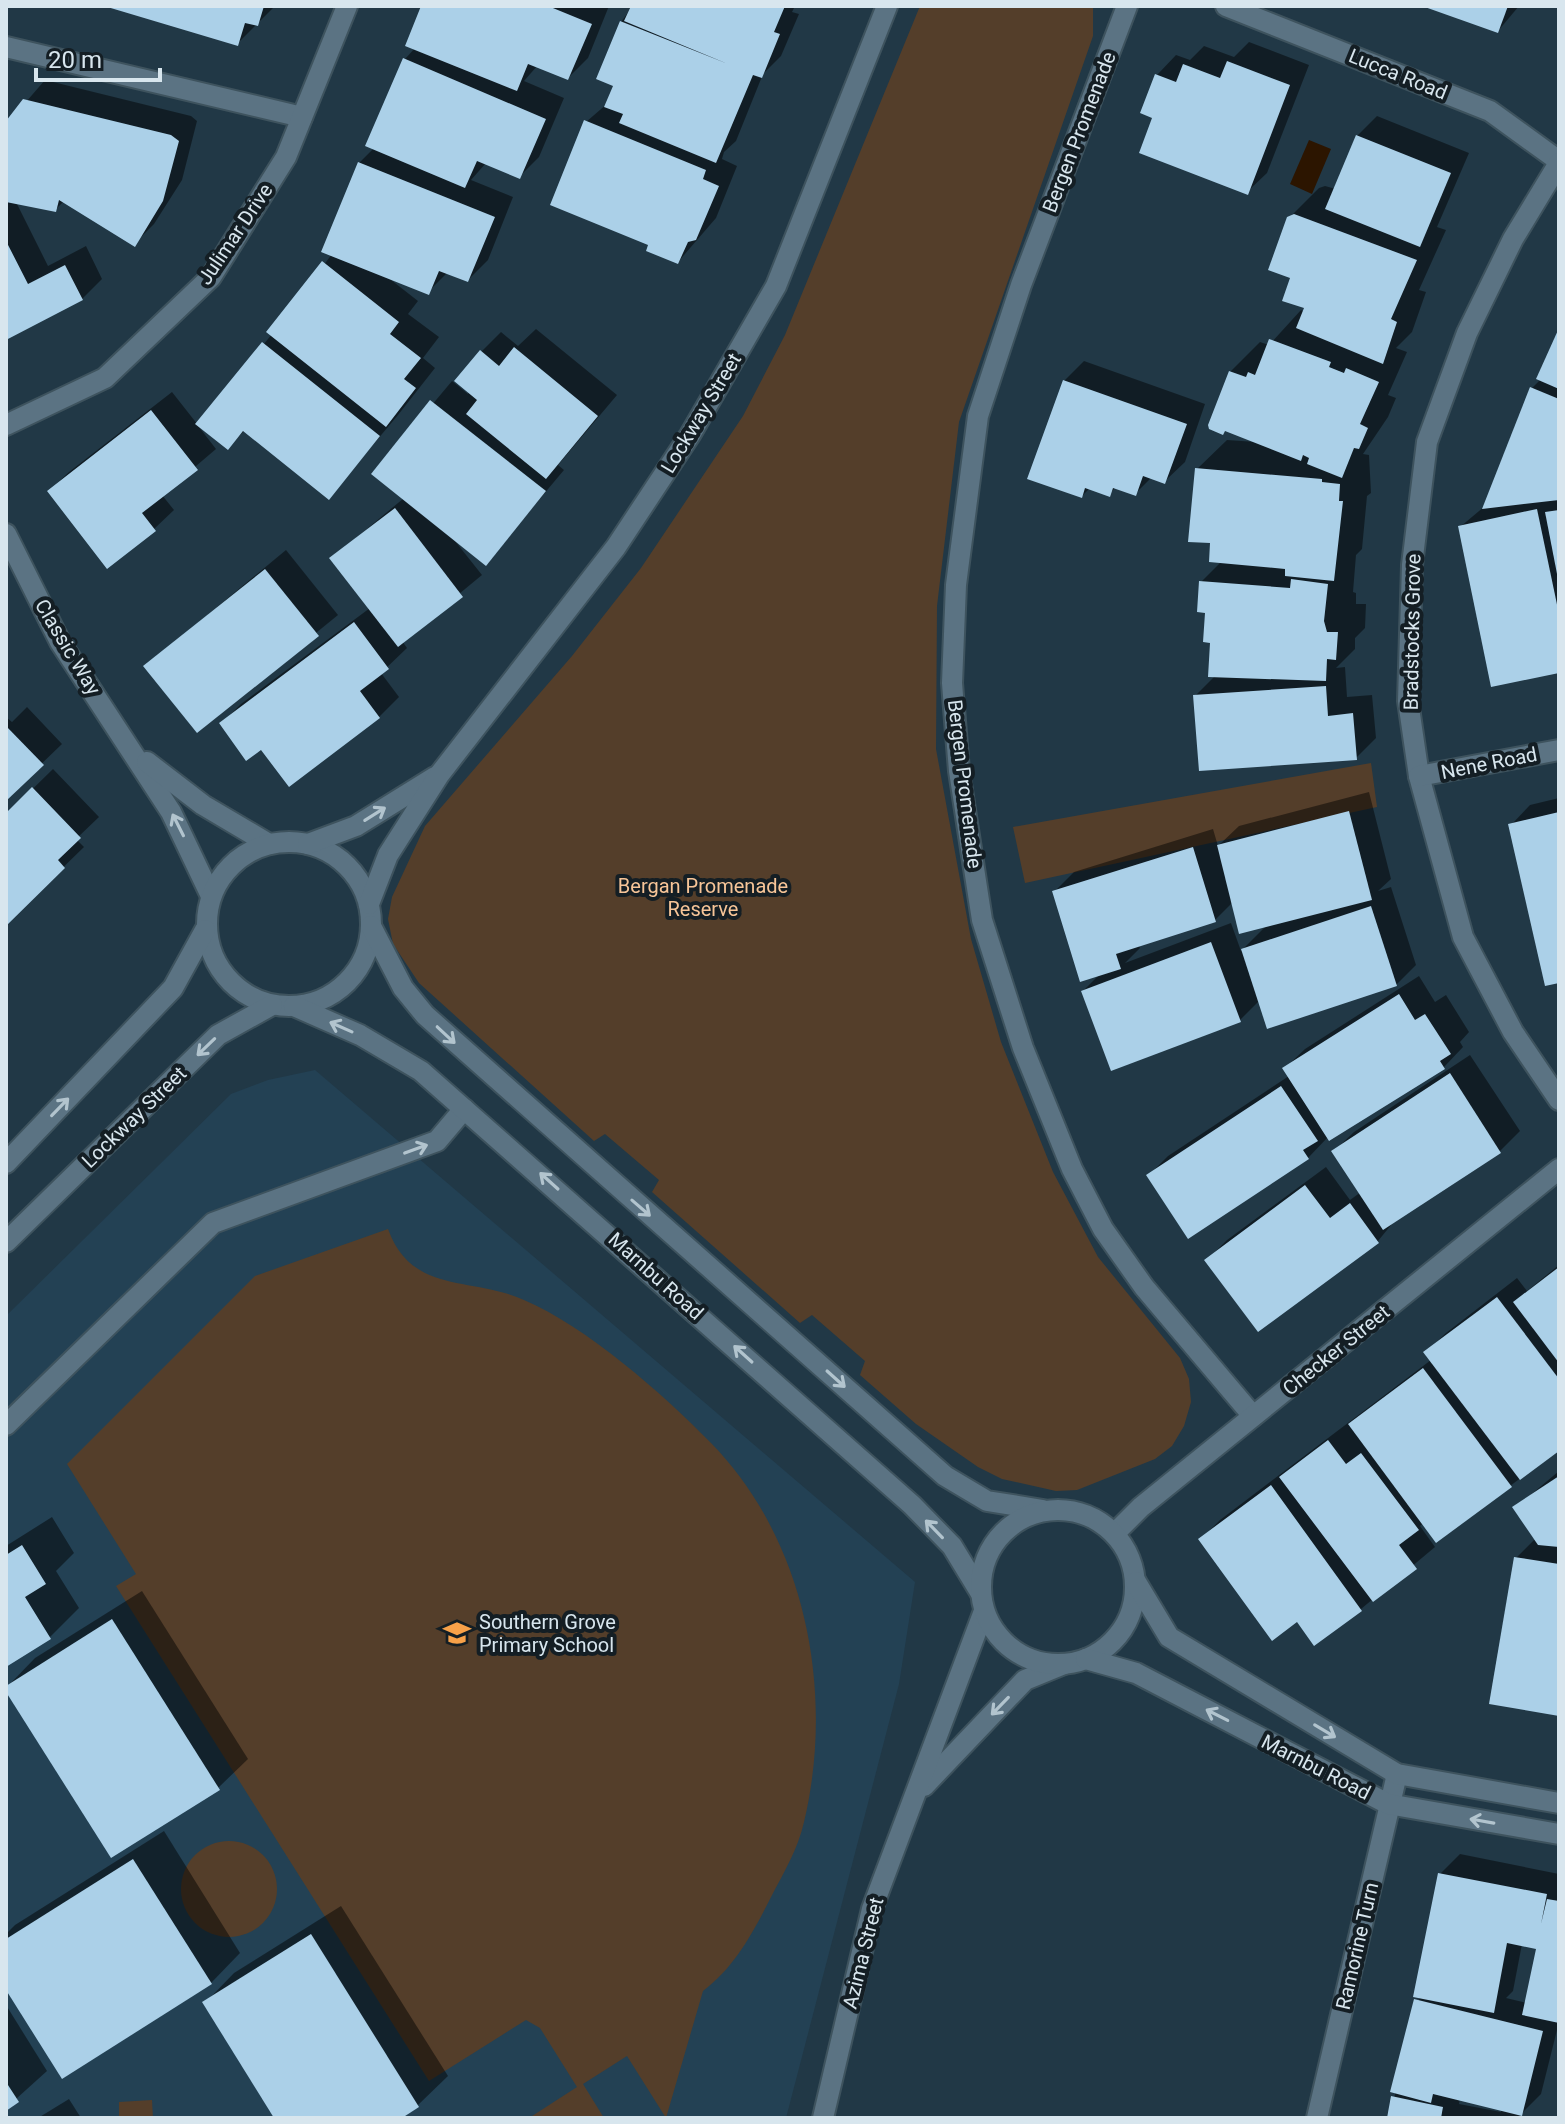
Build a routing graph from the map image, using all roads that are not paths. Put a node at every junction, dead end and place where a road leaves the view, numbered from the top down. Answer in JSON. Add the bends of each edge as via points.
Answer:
{"nodes":[{"id":1,"x":347,"y":6,"type":"edge"},
{"id":2,"x":887,"y":6,"type":"edge"},
{"id":3,"x":1127,"y":6,"type":"edge"},
{"id":4,"x":1226,"y":6,"type":"edge"},
{"id":5,"x":6,"y":47,"type":"edge"},
{"id":6,"x":302,"y":117,"type":"junction"},
{"id":7,"x":1559,"y":162,"type":"edge"},
{"id":8,"x":6,"y":425,"type":"edge"},
{"id":9,"x":6,"y":534,"type":"edge"},
{"id":10,"x":1559,"y":750,"type":"edge"},
{"id":11,"x":137,"y":755,"type":"junction"},
{"id":12,"x":439,"y":775,"type":"junction"},
{"id":13,"x":1419,"y":776,"type":"junction"},
{"id":14,"x":269,"y":844,"type":"junction"},
{"id":15,"x":308,"y":844,"type":"junction"},
{"id":16,"x":211,"y":896,"type":"junction"},
{"id":17,"x":369,"y":904,"type":"junction"},
{"id":18,"x":371,"y":926,"type":"junction"},
{"id":19,"x":205,"y":930,"type":"junction"},
{"id":20,"x":272,"y":1005,"type":"junction"},
{"id":21,"x":294,"y":1006,"type":"junction"},
{"id":22,"x":1559,"y":1100,"type":"edge"},
{"id":23,"x":464,"y":1109,"type":"junction"},
{"id":24,"x":6,"y":1163,"type":"edge"},
{"id":25,"x":1559,"y":1169,"type":"edge"},
{"id":26,"x":6,"y":1242,"type":"edge"},
{"id":27,"x":1253,"y":1416,"type":"junction"},
{"id":28,"x":6,"y":1425,"type":"edge"},
{"id":29,"x":1043,"y":1510,"type":"junction"},
{"id":30,"x":1115,"y":1533,"type":"junction"},
{"id":31,"x":1136,"y":1582,"type":"junction"},
{"id":32,"x":982,"y":1602,"type":"junction"},
{"id":33,"x":1086,"y":1659,"type":"junction"},
{"id":34,"x":1064,"y":1664,"type":"junction"},
{"id":35,"x":1397,"y":1774,"type":"junction"},
{"id":36,"x":918,"y":1792,"type":"junction"},
{"id":37,"x":1559,"y":1803,"type":"edge"},
{"id":38,"x":1388,"y":1804,"type":"junction"},
{"id":39,"x":1559,"y":1834,"type":"edge"},
{"id":40,"x":823,"y":2118,"type":"edge"},
{"id":41,"x":1317,"y":2118,"type":"edge"}],
"edges":[{"from":1,"to":6,"type":"street","name":"Julimar Drive"},
{"from":2,"to":12,"type":"street","name":"Lockway Street","via":[[776,286],[690,435],[616,547]]},
{"from":3,"to":27,"type":"street","name":"Bergen Promenade","via":[[1021,285],[978,416],[956,585],[952,683],[959,771],[982,920],[1023,1048],[1072,1169],[1103,1229],[1144,1287]]},
{"from":4,"to":7,"type":"street","name":"Lucca Road","via":[[1490,111]]},
{"from":5,"to":6,"type":"street"},
{"from":6,"to":8,"type":"street","name":"Julimar Drive","via":[[286,157],[211,277],[105,378]]},
{"from":7,"to":13,"type":"street","name":"Bradstocks Grove","via":[[1513,239],[1467,333],[1427,442],[1412,565],[1408,701]]},
{"from":9,"to":11,"type":"street","name":"Classic Way","via":[[60,642]]},
{"from":10,"to":13,"type":"street","name":"Nene Road"},
{"from":11,"to":14,"type":"street","name":"Classic Way","via":[[203,805]]},
{"from":16,"to":11,"type":"street","name":"Classic Way","one_way":true},
{"from":15,"to":12,"type":"street","name":"Lockway Street","one_way":true,"via":[[356,826]]},
{"from":12,"to":17,"type":"street","name":"Lockway Street","via":[[388,855]]},
{"from":13,"to":22,"type":"street","name":"Bradstocks Grove","via":[[1463,937],[1513,1032]]},
{"from":14,"to":15,"type":"street"},
{"from":14,"to":16,"type":"street","via":[[244,854]]},
{"from":15,"to":17,"type":"street","via":[[347,866]]},
{"from":16,"to":19,"type":"street"},
{"from":17,"to":18,"type":"street"},
{"from":18,"to":21,"type":"street","via":[[361,965],[348,981],[314,1003]]},
{"from":18,"to":29,"type":"street","name":"Marnbu Road","one_way":true,"via":[[403,988],[425,1015],[945,1476],[987,1501]]},
{"from":19,"to":20,"type":"street","via":[[220,970],[251,998]]},
{"from":24,"to":19,"type":"street","one_way":true,"via":[[173,988]]},
{"from":20,"to":21,"type":"street"},
{"from":20,"to":26,"type":"street","name":"Lockway Street","one_way":true,"via":[[218,1035]]},
{"from":23,"to":21,"type":"street","name":"Marnbu Road","one_way":true,"via":[[399,1057]]},
{"from":28,"to":23,"type":"street","one_way":true,"via":[[213,1223],[437,1141]]},
{"from":32,"to":23,"type":"street","name":"Marnbu Road","one_way":true,"via":[[952,1546],[912,1505]]},
{"from":25,"to":27,"type":"street","name":"Checker Street"},
{"from":27,"to":30,"type":"street","name":"Checker Street"},
{"from":29,"to":30,"type":"street","via":[[1069,1510],[1094,1518]]},
{"from":29,"to":32,"type":"street","via":[[1003,1531],[982,1570]]},
{"from":30,"to":31,"type":"street","via":[[1133,1564]]},
{"from":31,"to":33,"type":"street","via":[[1124,1629],[1108,1647]]},
{"from":31,"to":35,"type":"street","name":"Marnbu Road","one_way":true,"via":[[1169,1637]]},
{"from":32,"to":34,"type":"street","via":[[996,1634],[1015,1651],[1039,1662]]},
{"from":32,"to":36,"type":"street"},
{"from":33,"to":34,"type":"street"},
{"from":38,"to":33,"type":"street","name":"Marnbu Road","one_way":true,"via":[[1136,1673]]},
{"from":34,"to":36,"type":"street","one_way":true,"via":[[1025,1680]]},
{"from":35,"to":37,"type":"street","name":"Marnbu Road"},
{"from":35,"to":38,"type":"street","name":"Ramorine Turn"},
{"from":36,"to":40,"type":"street","name":"Azima Street","via":[[872,1909]]},
{"from":39,"to":38,"type":"street","name":"Marnbu Road","one_way":true},
{"from":38,"to":41,"type":"street","name":"Ramorine Turn"}]}
